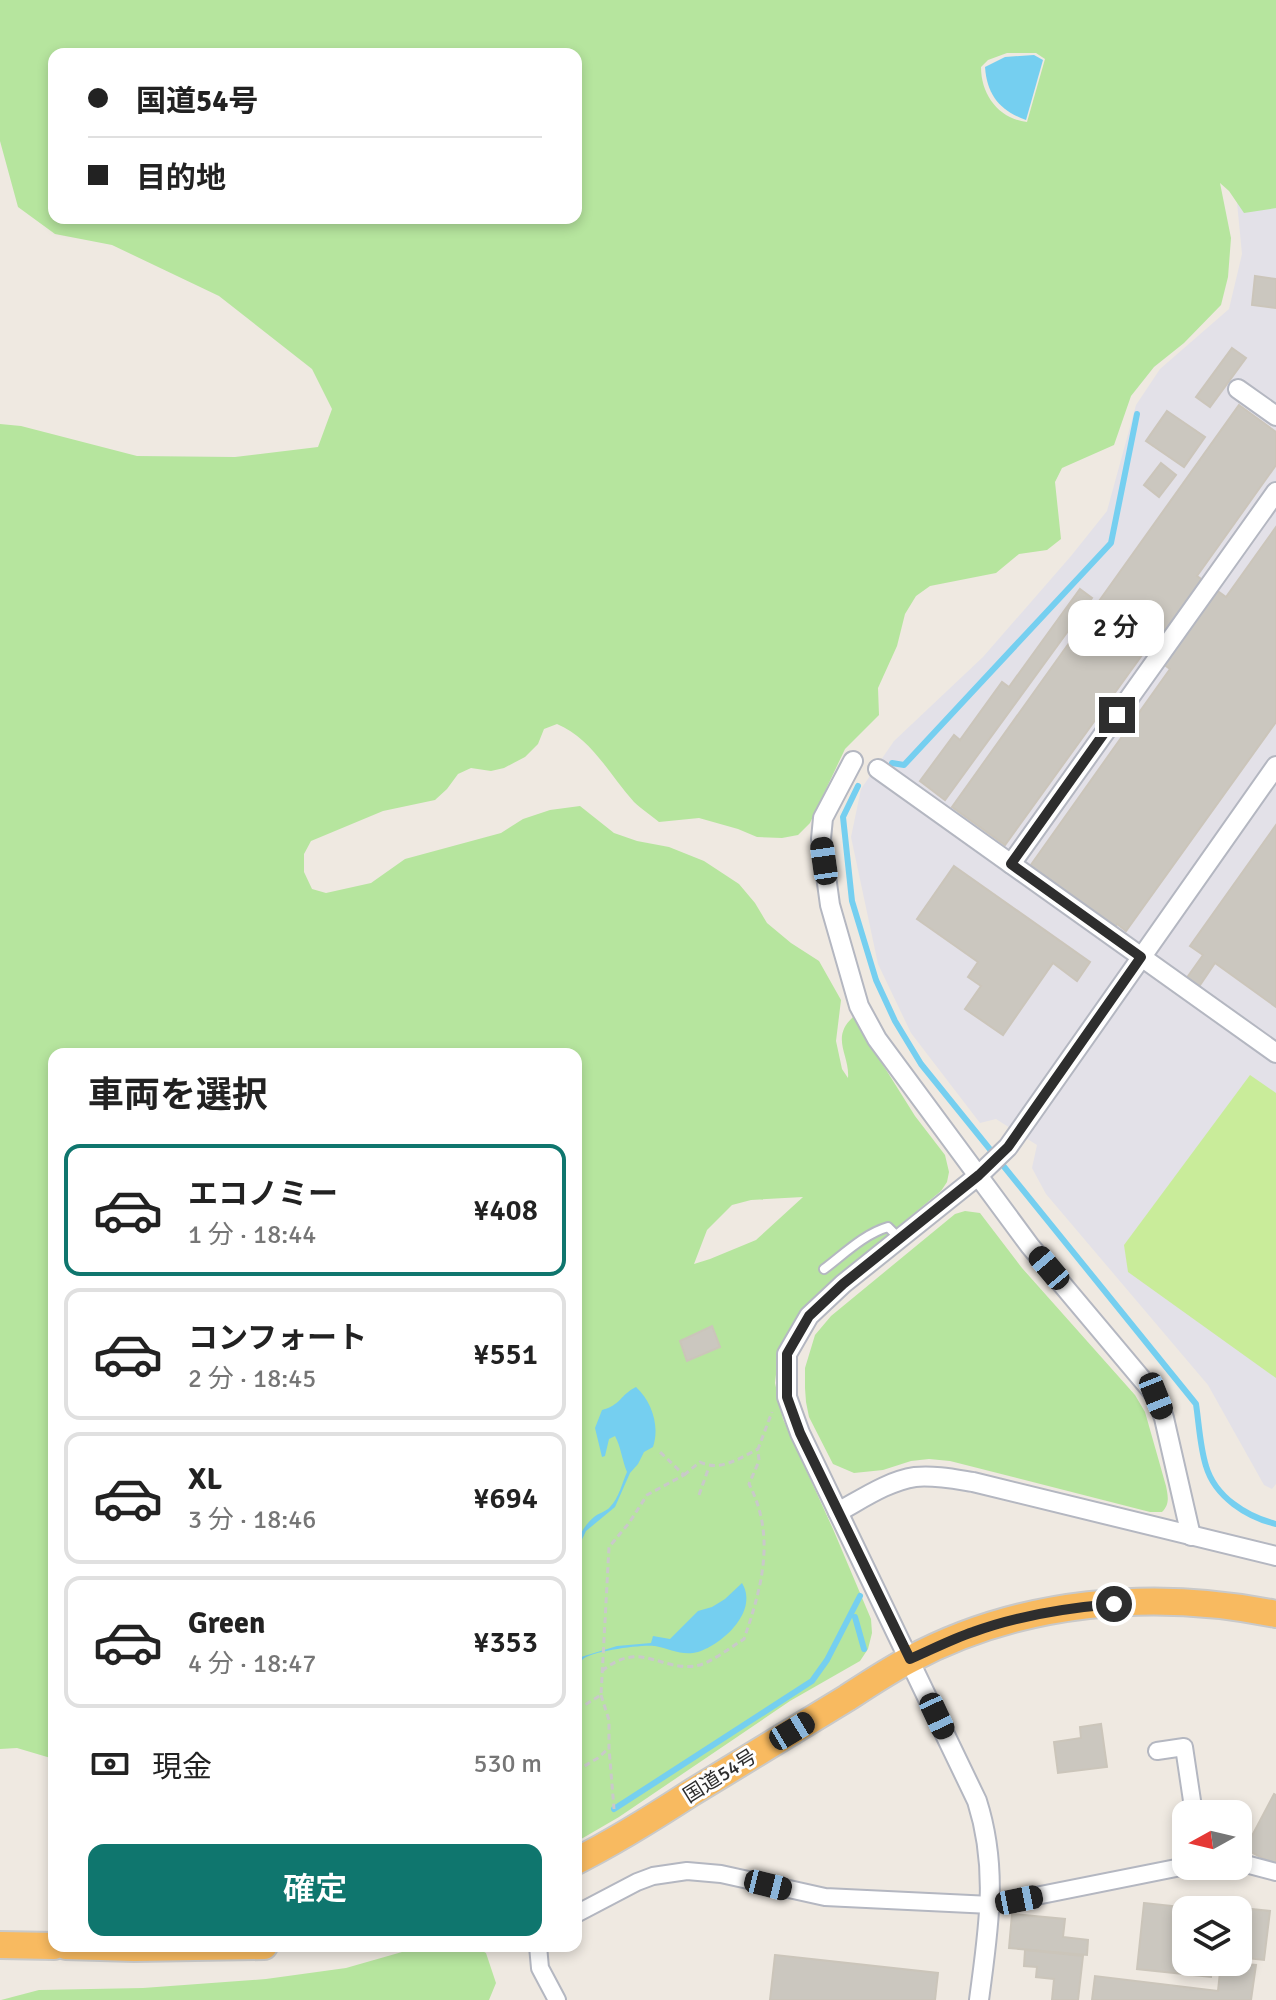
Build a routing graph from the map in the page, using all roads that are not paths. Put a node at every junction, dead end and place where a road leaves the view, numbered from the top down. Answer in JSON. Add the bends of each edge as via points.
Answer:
{"nodes":[{"id":1,"x":1238,"y":389,"type":"dead end"},
{"id":2,"x":1276,"y":416,"type":"edge"},
{"id":3,"x":1276,"y":492,"type":"edge"},
{"id":4,"x":853,"y":761,"type":"dead end"},
{"id":5,"x":1276,"y":766,"type":"edge"},
{"id":6,"x":878,"y":769,"type":"dead end"},
{"id":7,"x":1011,"y":864,"type":"junction"},
{"id":8,"x":1141,"y":957,"type":"junction"},
{"id":9,"x":1276,"y":1053,"type":"edge"},
{"id":10,"x":979,"y":1175,"type":"junction"},
{"id":11,"x":900,"y":1239,"type":"junction"},
{"id":12,"x":824,"y":1269,"type":"dead end"},
{"id":13,"x":838,"y":1512,"type":"junction"},
{"id":14,"x":1191,"y":1536,"type":"junction"},
{"id":15,"x":1276,"y":1556,"type":"edge"},
{"id":16,"x":1276,"y":1614,"type":"edge"},
{"id":17,"x":910,"y":1659,"type":"junction"},
{"id":18,"x":1157,"y":1751,"type":"dead end"},
{"id":19,"x":1192,"y":1800,"type":"edge"},
{"id":20,"x":582,"y":1858,"type":"edge"},
{"id":21,"x":1252,"y":1866,"type":"edge"},
{"id":22,"x":1172,"y":1869,"type":"edge"},
{"id":23,"x":1276,"y":1872,"type":"edge"},
{"id":24,"x":991,"y":1905,"type":"junction"},
{"id":25,"x":582,"y":1911,"type":"edge"},
{"id":26,"x":0,"y":1945,"type":"edge"},
{"id":27,"x":48,"y":1946,"type":"edge"},
{"id":28,"x":539,"y":1952,"type":"edge"},
{"id":29,"x":557,"y":2000,"type":"edge"},
{"id":30,"x":979,"y":2000,"type":"edge"}],
"edges":[{"from":1,"to":2,"type":"street"},
{"from":3,"to":7,"type":"street"},
{"from":4,"to":10,"type":"street","via":[[823,818],[821,839],[830,905],[859,1006],[877,1039]]},
{"from":5,"to":8,"type":"street"},
{"from":6,"to":7,"type":"street"},
{"from":7,"to":8,"type":"street"},
{"from":8,"to":9,"type":"street"},
{"from":8,"to":10,"type":"street","via":[[1008,1147]]},
{"from":10,"to":11,"type":"street"},
{"from":10,"to":14,"type":"street","via":[[1030,1246],[1156,1396]]},
{"from":11,"to":12,"type":"lane","via":[[888,1227],[879,1230]]},
{"from":11,"to":13,"type":"street","via":[[809,1316],[787,1354],[787,1397]]},
{"from":13,"to":14,"type":"street","via":[[900,1481],[942,1478]]},
{"from":13,"to":17,"type":"street"},
{"from":14,"to":15,"type":"street"},
{"from":16,"to":17,"type":"highway","name":"国道54号","via":[[1176,1602],[1069,1607],[971,1632]]},
{"from":17,"to":20,"type":"highway","name":"国道54号"},
{"from":17,"to":24,"type":"street","via":[[977,1801],[988,1843]]},
{"from":18,"to":19,"type":"street","via":[[1184,1747]]},
{"from":21,"to":23,"type":"street"},
{"from":22,"to":24,"type":"street"},
{"from":24,"to":25,"type":"street","via":[[825,1897],[687,1871],[653,1876]]},
{"from":24,"to":30,"type":"street"},
{"from":26,"to":27,"type":"highway"},
{"from":28,"to":29,"type":"street","via":[[540,1968]]}]}
